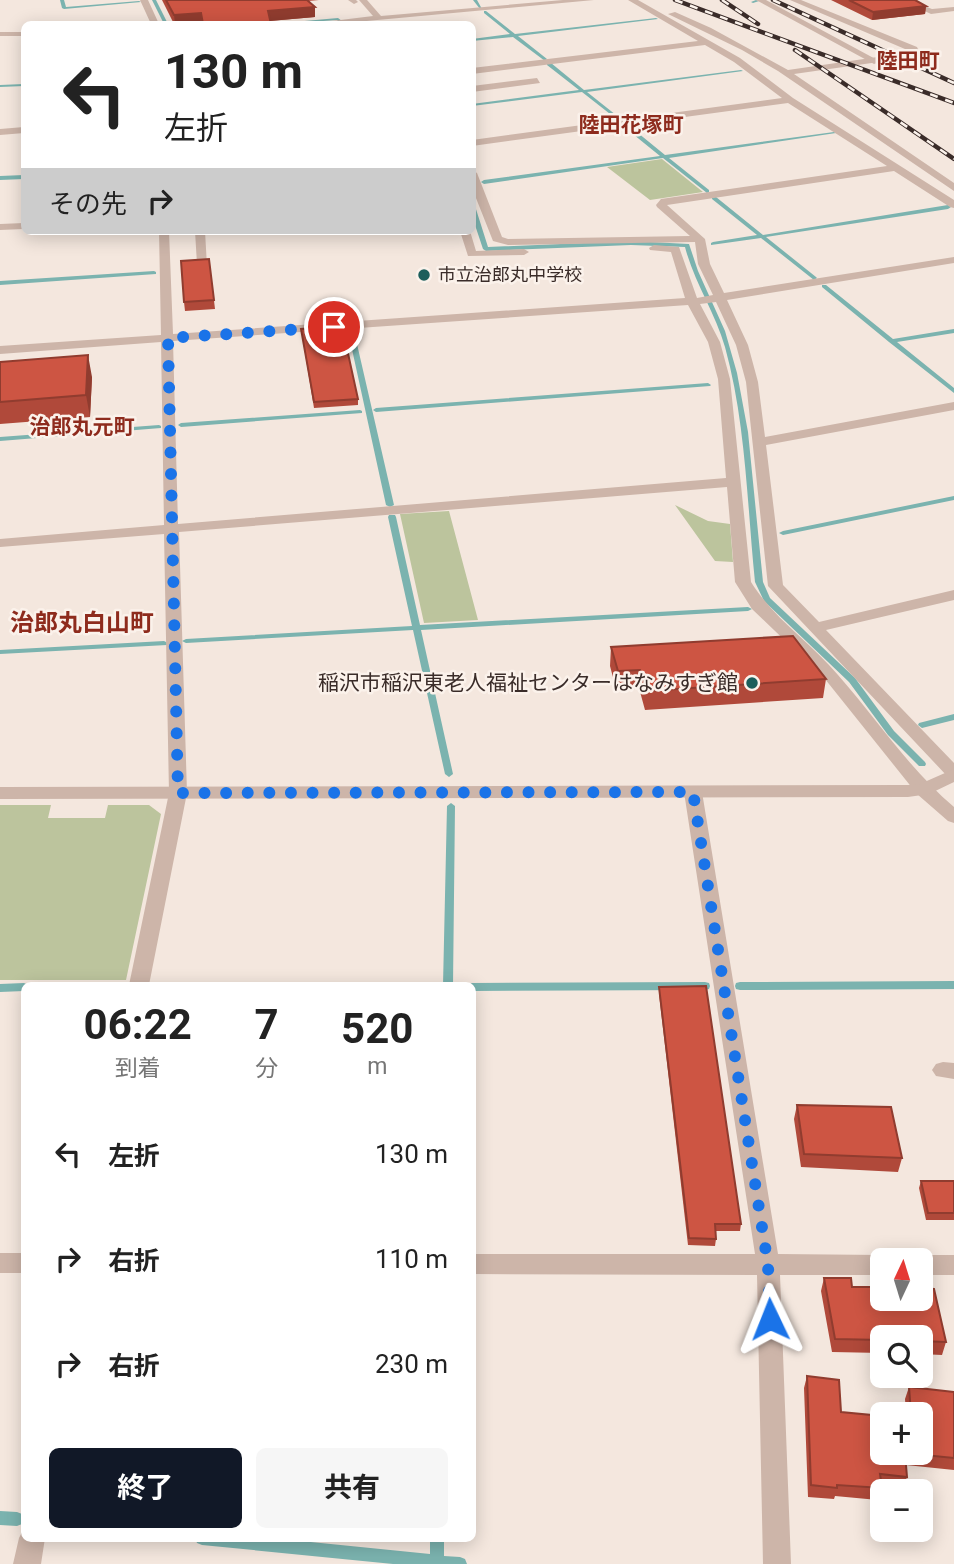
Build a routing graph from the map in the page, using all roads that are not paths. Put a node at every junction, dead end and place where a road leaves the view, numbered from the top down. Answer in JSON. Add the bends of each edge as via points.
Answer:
{"nodes":[{"id":1,"x":145,"y":0,"type":"edge"},
{"id":2,"x":590,"y":0,"type":"edge"},
{"id":3,"x":634,"y":0,"type":"edge"},
{"id":4,"x":760,"y":0,"type":"edge"},
{"id":5,"x":794,"y":0,"type":"edge"},
{"id":6,"x":356,"y":1,"type":"edge"},
{"id":7,"x":917,"y":4,"type":"edge"},
{"id":8,"x":954,"y":9,"type":"edge"},
{"id":9,"x":379,"y":18,"type":"junction"},
{"id":10,"x":154,"y":21,"type":"edge"},
{"id":11,"x":356,"y":21,"type":"edge"},
{"id":12,"x":0,"y":34,"type":"edge"},
{"id":13,"x":21,"y":34,"type":"edge"},
{"id":14,"x":705,"y":43,"type":"junction"},
{"id":15,"x":877,"y":62,"type":"junction"},
{"id":16,"x":476,"y":71,"type":"edge"},
{"id":17,"x":784,"y":72,"type":"junction"},
{"id":18,"x":537,"y":81,"type":"dead end"},
{"id":19,"x":476,"y":89,"type":"edge"},
{"id":20,"x":790,"y":100,"type":"junction"},
{"id":21,"x":21,"y":130,"type":"edge"},
{"id":22,"x":0,"y":132,"type":"edge"},
{"id":23,"x":476,"y":142,"type":"edge"},
{"id":24,"x":895,"y":167,"type":"junction"},
{"id":25,"x":476,"y":184,"type":"edge"},
{"id":26,"x":954,"y":188,"type":"edge"},
{"id":27,"x":954,"y":205,"type":"edge"},
{"id":28,"x":21,"y":226,"type":"edge"},
{"id":29,"x":0,"y":227,"type":"edge"},
{"id":30,"x":164,"y":235,"type":"edge"},
{"id":31,"x":200,"y":235,"type":"edge"},
{"id":32,"x":466,"y":235,"type":"edge"},
{"id":33,"x":700,"y":239,"type":"junction"},
{"id":34,"x":954,"y":260,"type":"edge"},
{"id":35,"x":203,"y":264,"type":"edge"},
{"id":36,"x":716,"y":299,"type":"junction"},
{"id":37,"x":695,"y":301,"type":"junction"},
{"id":38,"x":168,"y":338,"type":"junction"},
{"id":39,"x":0,"y":350,"type":"edge"},
{"id":40,"x":954,"y":406,"type":"edge"},
{"id":41,"x":758,"y":442,"type":"junction"},
{"id":42,"x":733,"y":482,"type":"junction"},
{"id":43,"x":174,"y":528,"type":"junction"},
{"id":44,"x":0,"y":543,"type":"edge"},
{"id":45,"x":954,"y":595,"type":"edge"},
{"id":46,"x":818,"y":627,"type":"junction"},
{"id":47,"x":954,"y":774,"type":"edge"},
{"id":48,"x":923,"y":790,"type":"junction"},
{"id":49,"x":693,"y":792,"type":"junction"},
{"id":50,"x":0,"y":793,"type":"edge"},
{"id":51,"x":178,"y":793,"type":"junction"},
{"id":52,"x":954,"y":817,"type":"edge"},
{"id":53,"x":140,"y":982,"type":"edge"},
{"id":54,"x":0,"y":1263,"type":"edge"},
{"id":55,"x":21,"y":1263,"type":"edge"},
{"id":56,"x":476,"y":1264,"type":"edge"},
{"id":57,"x":768,"y":1265,"type":"junction"},
{"id":58,"x":870,"y":1265,"type":"edge"},
{"id":59,"x":933,"y":1265,"type":"edge"},
{"id":60,"x":954,"y":1265,"type":"edge"},
{"id":61,"x":31,"y":1542,"type":"edge"},
{"id":62,"x":27,"y":1564,"type":"edge"},
{"id":63,"x":777,"y":1564,"type":"edge"}],
"edges":[{"from":1,"to":10,"type":"street"},
{"from":2,"to":9,"type":"street"},
{"from":3,"to":14,"type":"street"},
{"from":3,"to":17,"type":"street","via":[[721,35]]},
{"from":4,"to":15,"type":"street"},
{"from":5,"to":15,"type":"street","via":[[918,51],[910,57]]},
{"from":6,"to":9,"type":"street"},
{"from":7,"to":8,"type":"street","via":[[931,12]]},
{"from":9,"to":11,"type":"street"},
{"from":12,"to":13,"type":"street"},
{"from":14,"to":16,"type":"street"},
{"from":14,"to":20,"type":"street","via":[[737,60]]},
{"from":15,"to":17,"type":"street"},
{"from":17,"to":26,"type":"street"},
{"from":18,"to":19,"type":"street"},
{"from":20,"to":23,"type":"street"},
{"from":20,"to":24,"type":"street"},
{"from":21,"to":22,"type":"street"},
{"from":24,"to":27,"type":"street"},
{"from":24,"to":33,"type":"street","via":[[664,201],[661,205]]},
{"from":25,"to":33,"type":"street","via":[[497,239],[508,243]]},
{"from":28,"to":29,"type":"street"},
{"from":30,"to":38,"type":"street"},
{"from":31,"to":35,"type":"street"},
{"from":32,"to":37,"type":"street","via":[[472,254],[675,249]]},
{"from":33,"to":36,"type":"street"},
{"from":34,"to":36,"type":"street"},
{"from":36,"to":37,"type":"street"},
{"from":36,"to":41,"type":"street","via":[[745,357]]},
{"from":37,"to":38,"type":"street"},
{"from":37,"to":42,"type":"street","via":[[714,342],[724,379]]},
{"from":38,"to":39,"type":"street"},
{"from":38,"to":43,"type":"street"},
{"from":40,"to":41,"type":"street"},
{"from":41,"to":46,"type":"street","via":[[776,586]]},
{"from":42,"to":43,"type":"street"},
{"from":42,"to":48,"type":"street","via":[[743,582],[754,600],[831,676]]},
{"from":43,"to":44,"type":"street"},
{"from":43,"to":51,"type":"street"},
{"from":45,"to":46,"type":"street"},
{"from":46,"to":47,"type":"street"},
{"from":47,"to":48,"type":"street"},
{"from":48,"to":49,"type":"street"},
{"from":48,"to":52,"type":"street"},
{"from":49,"to":51,"type":"street"},
{"from":49,"to":57,"type":"street"},
{"from":50,"to":51,"type":"street"},
{"from":51,"to":53,"type":"street"},
{"from":54,"to":55,"type":"street"},
{"from":56,"to":57,"type":"street"},
{"from":57,"to":58,"type":"street"},
{"from":57,"to":63,"type":"street"},
{"from":59,"to":60,"type":"street"},
{"from":61,"to":62,"type":"street"}]}
